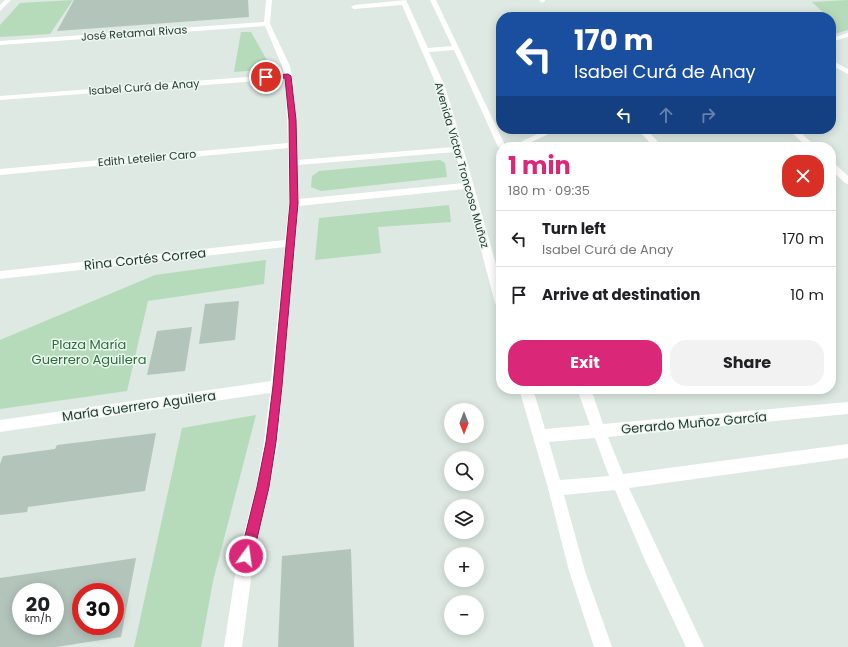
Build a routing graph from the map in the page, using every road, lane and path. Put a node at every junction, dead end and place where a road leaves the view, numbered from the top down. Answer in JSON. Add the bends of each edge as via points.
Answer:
{"nodes":[{"id":1,"x":8,"y":0,"type":"edge"},
{"id":2,"x":269,"y":0,"type":"edge"},
{"id":3,"x":433,"y":0,"type":"edge"},
{"id":4,"x":404,"y":1,"type":"edge"},
{"id":5,"x":354,"y":7,"type":"dead end"},
{"id":6,"x":0,"y":9,"type":"edge"},
{"id":7,"x":267,"y":24,"type":"junction"},
{"id":8,"x":848,"y":35,"type":"edge"},
{"id":9,"x":836,"y":39,"type":"edge"},
{"id":10,"x":0,"y":43,"type":"edge"},
{"id":11,"x":456,"y":48,"type":"junction"},
{"id":12,"x":426,"y":50,"type":"junction"},
{"id":13,"x":836,"y":65,"type":"edge"},
{"id":14,"x":848,"y":72,"type":"edge"},
{"id":15,"x":288,"y":76,"type":"junction"},
{"id":16,"x":0,"y":98,"type":"edge"},
{"id":17,"x":496,"y":122,"type":"edge"},
{"id":18,"x":544,"y":134,"type":"edge"},
{"id":19,"x":647,"y":134,"type":"edge"},
{"id":20,"x":798,"y":134,"type":"edge"},
{"id":21,"x":525,"y":142,"type":"edge"},
{"id":22,"x":654,"y":142,"type":"edge"},
{"id":23,"x":806,"y":142,"type":"edge"},
{"id":24,"x":293,"y":145,"type":"junction"},
{"id":25,"x":458,"y":149,"type":"junction"},
{"id":26,"x":293,"y":163,"type":"junction"},
{"id":27,"x":836,"y":170,"type":"edge"},
{"id":28,"x":0,"y":172,"type":"edge"},
{"id":29,"x":848,"y":181,"type":"edge"},
{"id":30,"x":468,"y":186,"type":"junction"},
{"id":31,"x":294,"y":203,"type":"junction"},
{"id":32,"x":290,"y":243,"type":"junction"},
{"id":33,"x":0,"y":275,"type":"edge"},
{"id":34,"x":496,"y":285,"type":"edge"},
{"id":35,"x":278,"y":386,"type":"junction"},
{"id":36,"x":527,"y":394,"type":"edge"},
{"id":37,"x":586,"y":394,"type":"edge"},
{"id":38,"x":848,"y":408,"type":"edge"},
{"id":39,"x":0,"y":426,"type":"edge"},
{"id":40,"x":598,"y":431,"type":"junction"},
{"id":41,"x":540,"y":436,"type":"junction"},
{"id":42,"x":848,"y":451,"type":"edge"},
{"id":43,"x":620,"y":482,"type":"junction"},
{"id":44,"x":555,"y":488,"type":"junction"},
{"id":45,"x":233,"y":647,"type":"edge"},
{"id":46,"x":603,"y":647,"type":"edge"},
{"id":47,"x":695,"y":647,"type":"edge"}],
"edges":[{"from":1,"to":6,"type":"street"},
{"from":2,"to":7,"type":"street"},
{"from":3,"to":11,"type":"street"},
{"from":4,"to":5,"type":"street"},
{"from":4,"to":12,"type":"street","name":"Avenida Víctor Troncoso Muñoz"},
{"from":7,"to":10,"type":"street","name":"José Retamal Rivas"},
{"from":7,"to":15,"type":"street"},
{"from":8,"to":9,"type":"street"},
{"from":11,"to":12,"type":"street"},
{"from":11,"to":17,"type":"street"},
{"from":12,"to":25,"type":"street","name":"Avenida Víctor Troncoso Muñoz","via":[[440,84]]},
{"from":13,"to":14,"type":"street"},
{"from":15,"to":16,"type":"street","name":"Isabel Curá de Anay"},
{"from":15,"to":24,"type":"street"},
{"from":18,"to":21,"type":"street"},
{"from":19,"to":22,"type":"street"},
{"from":20,"to":23,"type":"street"},
{"from":24,"to":26,"type":"street"},
{"from":24,"to":28,"type":"street","name":"Edith Letelier Caro"},
{"from":25,"to":26,"type":"street"},
{"from":25,"to":30,"type":"street","name":"Avenida Víctor Troncoso Muñoz"},
{"from":26,"to":31,"type":"street"},
{"from":27,"to":29,"type":"street"},
{"from":30,"to":31,"type":"street"},
{"from":30,"to":34,"type":"street","name":"Avenida Víctor Troncoso Muñoz"},
{"from":31,"to":32,"type":"street"},
{"from":32,"to":33,"type":"street","name":"Rina Cortés Correa"},
{"from":32,"to":35,"type":"street"},
{"from":35,"to":39,"type":"street","name":"María Guerrero Aguilera"},
{"from":35,"to":45,"type":"street","via":[[263,487],[246,556]]},
{"from":36,"to":41,"type":"street"},
{"from":37,"to":40,"type":"street"},
{"from":38,"to":40,"type":"street","name":"Gerardo Muñoz García"},
{"from":40,"to":41,"type":"street","name":"Gerardo Muñoz García"},
{"from":40,"to":43,"type":"street"},
{"from":41,"to":44,"type":"street"},
{"from":42,"to":43,"type":"street"},
{"from":43,"to":44,"type":"street"},
{"from":43,"to":47,"type":"street","via":[[646,547]]},
{"from":44,"to":46,"type":"street","via":[[577,571]]}]}
